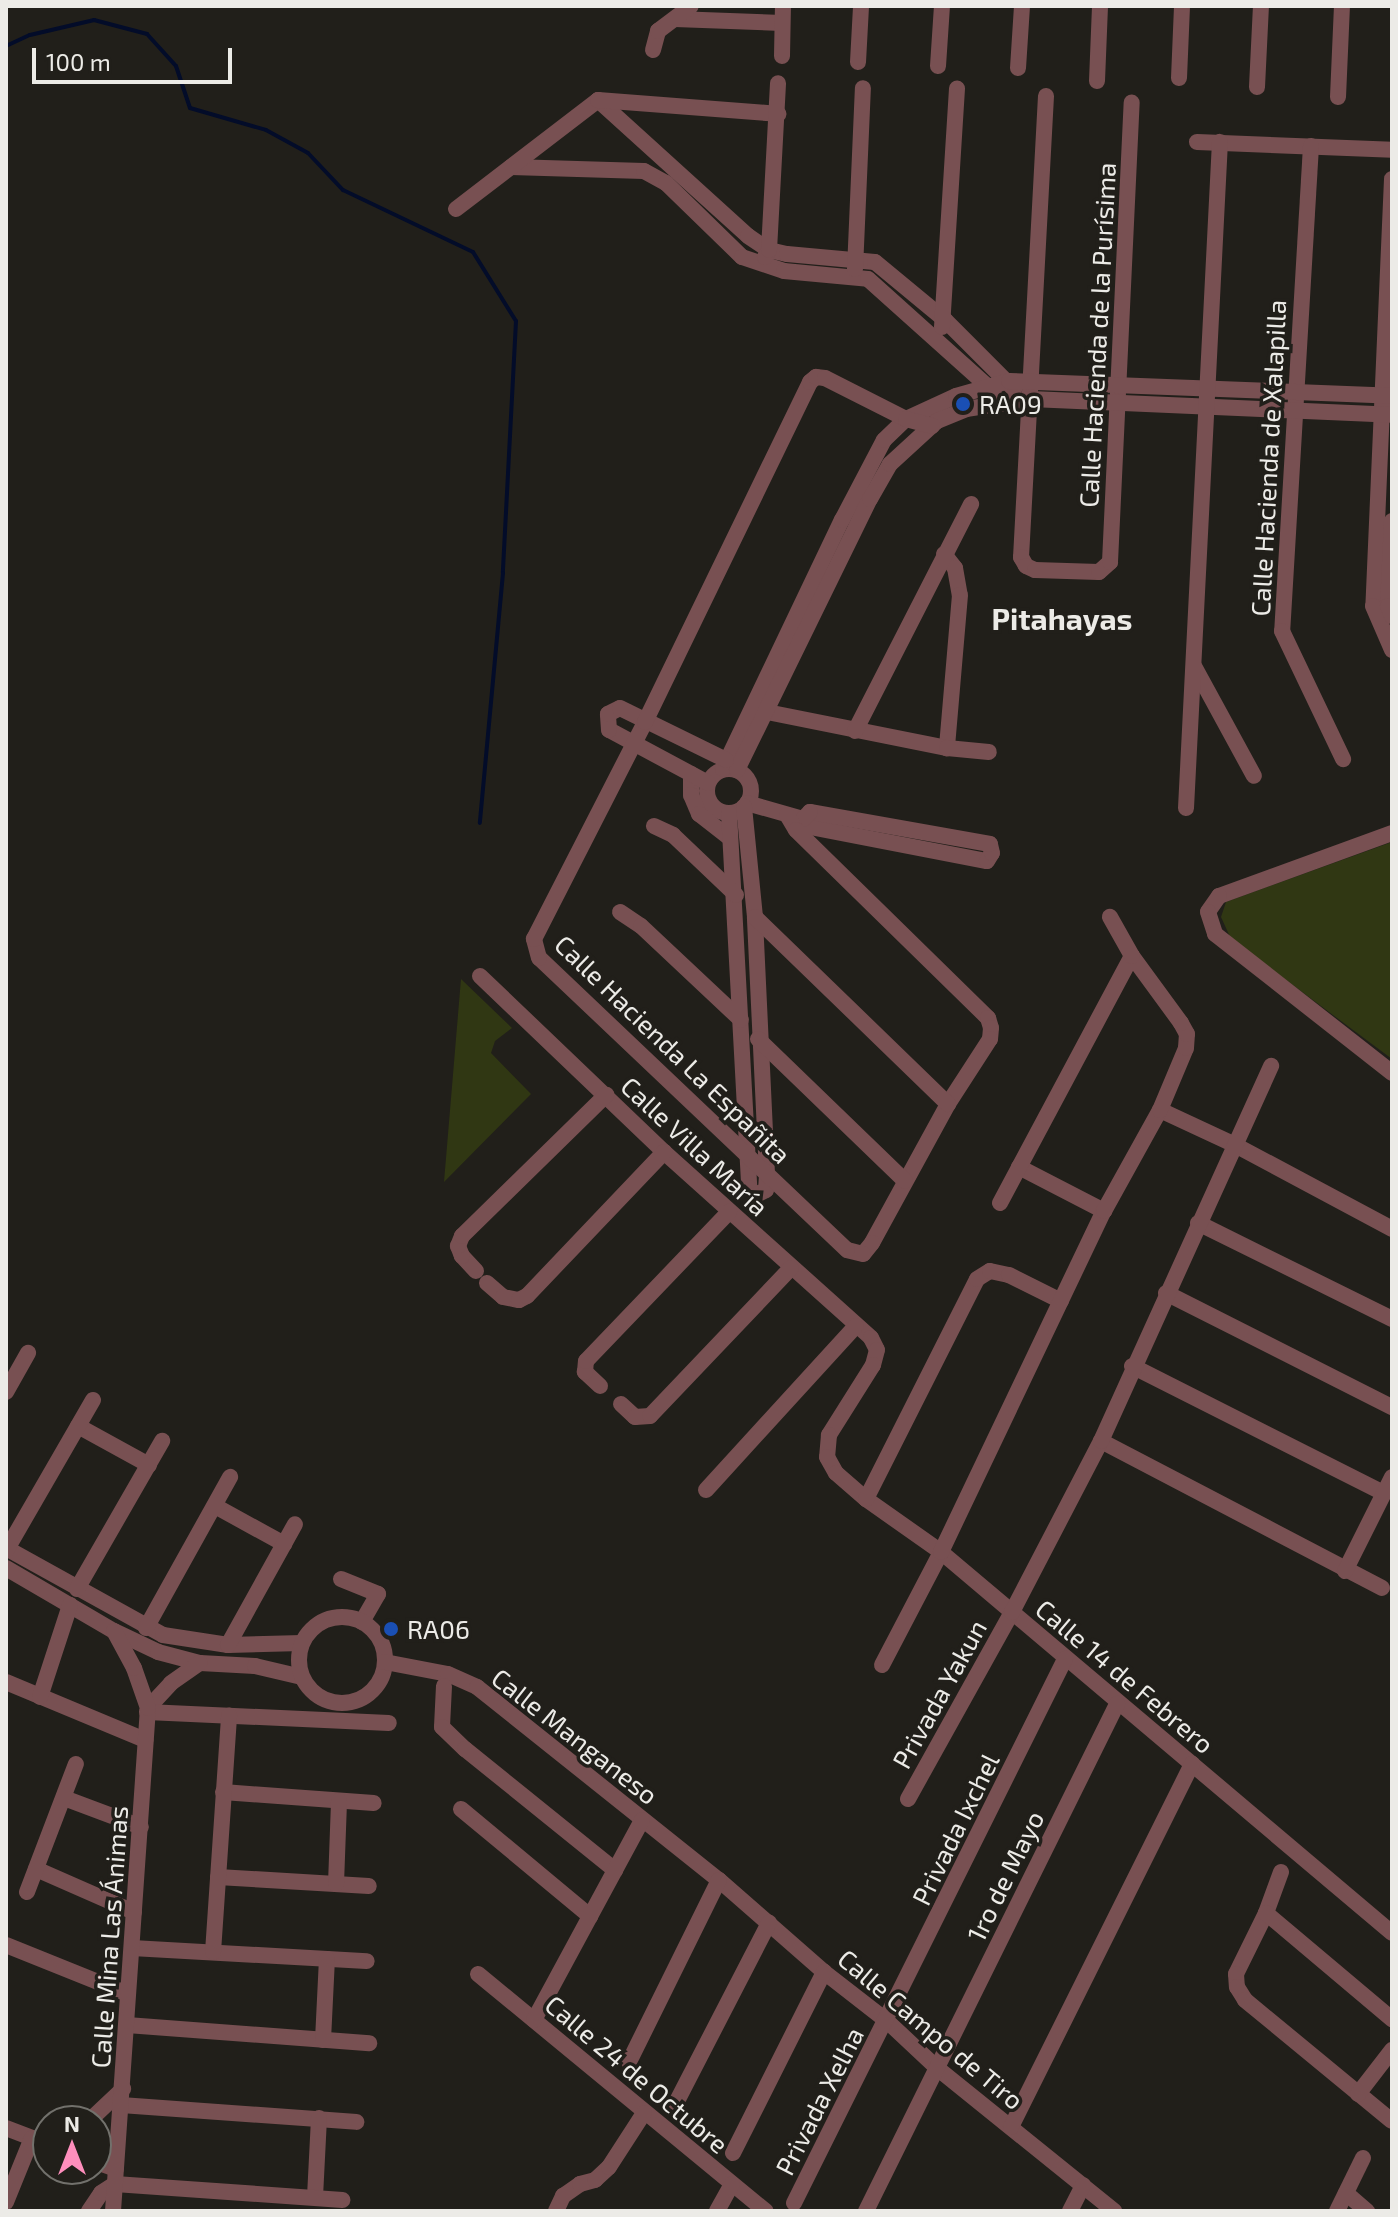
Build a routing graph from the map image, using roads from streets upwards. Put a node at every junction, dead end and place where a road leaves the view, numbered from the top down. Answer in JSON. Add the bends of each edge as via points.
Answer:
{"nodes":[{"id":1,"x":691,"y":6,"type":"edge"},
{"id":2,"x":861,"y":6,"type":"edge"},
{"id":3,"x":942,"y":6,"type":"edge"},
{"id":4,"x":1022,"y":6,"type":"edge"},
{"id":5,"x":1100,"y":6,"type":"edge"},
{"id":6,"x":1182,"y":6,"type":"edge"},
{"id":7,"x":1261,"y":6,"type":"edge"},
{"id":8,"x":1342,"y":6,"type":"edge"},
{"id":9,"x":783,"y":15,"type":"edge"},
{"id":10,"x":675,"y":19,"type":"junction"},
{"id":11,"x":653,"y":50,"type":"dead end"},
{"id":12,"x":782,"y":56,"type":"dead end"},
{"id":13,"x":858,"y":62,"type":"dead end"},
{"id":14,"x":938,"y":66,"type":"dead end"},
{"id":15,"x":1018,"y":68,"type":"dead end"},
{"id":16,"x":1179,"y":78,"type":"dead end"},
{"id":17,"x":1097,"y":81,"type":"dead end"},
{"id":18,"x":778,"y":83,"type":"dead end"},
{"id":19,"x":1257,"y":87,"type":"dead end"},
{"id":20,"x":863,"y":88,"type":"dead end"},
{"id":21,"x":957,"y":88,"type":"dead end"},
{"id":22,"x":1046,"y":96,"type":"dead end"},
{"id":23,"x":1338,"y":97,"type":"dead end"},
{"id":24,"x":598,"y":100,"type":"junction"},
{"id":25,"x":1132,"y":103,"type":"dead end"},
{"id":26,"x":778,"y":114,"type":"junction"},
{"id":27,"x":1197,"y":142,"type":"dead end"},
{"id":28,"x":1220,"y":142,"type":"junction"},
{"id":29,"x":1311,"y":146,"type":"junction"},
{"id":30,"x":1392,"y":150,"type":"edge"},
{"id":31,"x":659,"y":155,"type":"junction"},
{"id":32,"x":511,"y":167,"type":"junction"},
{"id":33,"x":644,"y":171,"type":"junction"},
{"id":34,"x":1392,"y":179,"type":"edge"},
{"id":35,"x":456,"y":209,"type":"dead end"},
{"id":36,"x":769,"y":250,"type":"junction"},
{"id":37,"x":761,"y":266,"type":"junction"},
{"id":38,"x":855,"y":267,"type":"junction"},
{"id":39,"x":1390,"y":273,"type":"edge"},
{"id":40,"x":945,"y":320,"type":"junction"},
{"id":41,"x":937,"y":339,"type":"junction"},
{"id":42,"x":1009,"y":381,"type":"junction"},
{"id":43,"x":1032,"y":381,"type":"junction"},
{"id":44,"x":1119,"y":384,"type":"junction"},
{"id":45,"x":989,"y":386,"type":"junction"},
{"id":46,"x":1207,"y":388,"type":"junction"},
{"id":47,"x":1295,"y":392,"type":"junction"},
{"id":48,"x":1386,"y":396,"type":"edge"},
{"id":49,"x":1026,"y":400,"type":"junction"},
{"id":50,"x":1002,"y":402,"type":"junction"},
{"id":51,"x":1119,"y":402,"type":"junction"},
{"id":52,"x":1207,"y":408,"type":"junction"},
{"id":53,"x":1295,"y":413,"type":"junction"},
{"id":54,"x":1386,"y":415,"type":"edge"},
{"id":55,"x":906,"y":419,"type":"junction"},
{"id":56,"x":932,"y":426,"type":"junction"},
{"id":57,"x":971,"y":504,"type":"dead end"},
{"id":58,"x":1392,"y":521,"type":"edge"},
{"id":59,"x":944,"y":554,"type":"junction"},
{"id":60,"x":1382,"y":565,"type":"junction"},
{"id":61,"x":1392,"y":616,"type":"edge"},
{"id":62,"x":1392,"y":650,"type":"edge"},
{"id":63,"x":1193,"y":664,"type":"junction"},
{"id":64,"x":767,"y":712,"type":"junction"},
{"id":65,"x":645,"y":722,"type":"junction"},
{"id":66,"x":855,"y":731,"type":"junction"},
{"id":67,"x":634,"y":743,"type":"junction"},
{"id":68,"x":947,"y":748,"type":"junction"},
{"id":69,"x":989,"y":752,"type":"dead end"},
{"id":70,"x":1343,"y":759,"type":"dead end"},
{"id":71,"x":729,"y":767,"type":"junction"},
{"id":72,"x":691,"y":774,"type":"junction"},
{"id":73,"x":1254,"y":776,"type":"dead end"},
{"id":74,"x":708,"y":783,"type":"junction"},
{"id":75,"x":740,"y":808,"type":"junction"},
{"id":76,"x":1186,"y":808,"type":"dead end"},
{"id":77,"x":795,"y":817,"type":"junction"},
{"id":78,"x":654,"y":826,"type":"dead end"},
{"id":79,"x":1392,"y":833,"type":"edge"},
{"id":80,"x":730,"y":838,"type":"junction"},
{"id":81,"x":736,"y":895,"type":"junction"},
{"id":82,"x":620,"y":912,"type":"dead end"},
{"id":83,"x":755,"y":917,"type":"junction"},
{"id":84,"x":1110,"y":917,"type":"dead end"},
{"id":85,"x":1132,"y":956,"type":"junction"},
{"id":86,"x":480,"y":976,"type":"dead end"},
{"id":87,"x":741,"y":1020,"type":"junction"},
{"id":88,"x":758,"y":1039,"type":"junction"},
{"id":89,"x":1271,"y":1066,"type":"dead end"},
{"id":90,"x":1392,"y":1073,"type":"edge"},
{"id":91,"x":606,"y":1095,"type":"junction"},
{"id":92,"x":948,"y":1104,"type":"junction"},
{"id":93,"x":1160,"y":1110,"type":"junction"},
{"id":94,"x":1235,"y":1145,"type":"junction"},
{"id":95,"x":664,"y":1152,"type":"junction"},
{"id":96,"x":747,"y":1154,"type":"junction"},
{"id":97,"x":1019,"y":1167,"type":"junction"},
{"id":98,"x":767,"y":1174,"type":"junction"},
{"id":99,"x":905,"y":1181,"type":"junction"},
{"id":100,"x":1000,"y":1203,"type":"dead end"},
{"id":101,"x":1104,"y":1211,"type":"junction"},
{"id":102,"x":729,"y":1212,"type":"junction"},
{"id":103,"x":1198,"y":1223,"type":"junction"},
{"id":104,"x":1392,"y":1229,"type":"edge"},
{"id":105,"x":791,"y":1268,"type":"junction"},
{"id":106,"x":1166,"y":1293,"type":"junction"},
{"id":107,"x":1061,"y":1301,"type":"junction"},
{"id":108,"x":1392,"y":1319,"type":"edge"},
{"id":109,"x":856,"y":1326,"type":"junction"},
{"id":110,"x":28,"y":1353,"type":"dead end"},
{"id":111,"x":1132,"y":1366,"type":"junction"},
{"id":112,"x":600,"y":1386,"type":"dead end"},
{"id":113,"x":6,"y":1392,"type":"edge"},
{"id":114,"x":93,"y":1400,"type":"dead end"},
{"id":115,"x":621,"y":1404,"type":"dead end"},
{"id":116,"x":1392,"y":1407,"type":"edge"},
{"id":117,"x":78,"y":1426,"type":"junction"},
{"id":118,"x":162,"y":1441,"type":"dead end"},
{"id":119,"x":1101,"y":1441,"type":"junction"},
{"id":120,"x":827,"y":1457,"type":"joint"},
{"id":121,"x":149,"y":1465,"type":"junction"},
{"id":122,"x":230,"y":1477,"type":"dead end"},
{"id":123,"x":1392,"y":1477,"type":"edge"},
{"id":124,"x":706,"y":1490,"type":"dead end"},
{"id":125,"x":1383,"y":1493,"type":"junction"},
{"id":126,"x":866,"y":1499,"type":"junction"},
{"id":127,"x":215,"y":1506,"type":"junction"},
{"id":128,"x":295,"y":1524,"type":"dead end"},
{"id":129,"x":284,"y":1544,"type":"junction"},
{"id":130,"x":6,"y":1548,"type":"edge"},
{"id":131,"x":941,"y":1552,"type":"junction"},
{"id":132,"x":6,"y":1568,"type":"edge"},
{"id":133,"x":1345,"y":1571,"type":"junction"},
{"id":134,"x":341,"y":1579,"type":"dead end"},
{"id":135,"x":1382,"y":1588,"type":"dead end"},
{"id":136,"x":74,"y":1597,"type":"junction"},
{"id":137,"x":1012,"y":1612,"type":"junction"},
{"id":138,"x":108,"y":1621,"type":"junction"},
{"id":139,"x":362,"y":1622,"type":"junction"},
{"id":140,"x":146,"y":1628,"type":"junction"},
{"id":141,"x":302,"y":1643,"type":"junction"},
{"id":142,"x":228,"y":1645,"type":"junction"},
{"id":143,"x":1065,"y":1659,"type":"junction"},
{"id":144,"x":385,"y":1662,"type":"junction"},
{"id":145,"x":200,"y":1663,"type":"junction"},
{"id":146,"x":882,"y":1665,"type":"dead end"},
{"id":147,"x":302,"y":1677,"type":"junction"},
{"id":148,"x":6,"y":1682,"type":"edge"},
{"id":149,"x":444,"y":1686,"type":"dead end"},
{"id":150,"x":40,"y":1697,"type":"junction"},
{"id":151,"x":1117,"y":1704,"type":"junction"},
{"id":152,"x":148,"y":1710,"type":"junction"},
{"id":153,"x":229,"y":1716,"type":"junction"},
{"id":154,"x":389,"y":1723,"type":"dead end"},
{"id":155,"x":145,"y":1740,"type":"junction"},
{"id":156,"x":76,"y":1764,"type":"dead end"},
{"id":157,"x":1192,"y":1764,"type":"junction"},
{"id":158,"x":223,"y":1792,"type":"junction"},
{"id":159,"x":64,"y":1798,"type":"junction"},
{"id":160,"x":908,"y":1799,"type":"dead end"},
{"id":161,"x":339,"y":1801,"type":"junction"},
{"id":162,"x":374,"y":1803,"type":"dead end"},
{"id":163,"x":461,"y":1809,"type":"dead end"},
{"id":164,"x":642,"y":1820,"type":"junction"},
{"id":165,"x":141,"y":1827,"type":"junction"},
{"id":166,"x":36,"y":1869,"type":"junction"},
{"id":167,"x":615,"y":1870,"type":"junction"},
{"id":168,"x":1281,"y":1872,"type":"dead end"},
{"id":169,"x":218,"y":1877,"type":"junction"},
{"id":170,"x":719,"y":1880,"type":"junction"},
{"id":171,"x":336,"y":1884,"type":"junction"},
{"id":172,"x":369,"y":1886,"type":"dead end"},
{"id":173,"x":27,"y":1892,"type":"dead end"},
{"id":174,"x":134,"y":1912,"type":"junction"},
{"id":175,"x":1266,"y":1913,"type":"junction"},
{"id":176,"x":590,"y":1916,"type":"junction"},
{"id":177,"x":769,"y":1923,"type":"junction"},
{"id":178,"x":1392,"y":1933,"type":"edge"},
{"id":179,"x":6,"y":1945,"type":"edge"},
{"id":180,"x":132,"y":1948,"type":"junction"},
{"id":181,"x":213,"y":1952,"type":"junction"},
{"id":182,"x":327,"y":1959,"type":"junction"},
{"id":183,"x":367,"y":1961,"type":"dead end"},
{"id":184,"x":824,"y":1972,"type":"junction"},
{"id":185,"x":478,"y":1974,"type":"dead end"},
{"id":186,"x":128,"y":1994,"type":"junction"},
{"id":187,"x":1392,"y":2019,"type":"edge"},
{"id":188,"x":534,"y":2020,"type":"junction"},
{"id":189,"x":887,"y":2021,"type":"junction"},
{"id":190,"x":127,"y":2025,"type":"junction"},
{"id":191,"x":323,"y":2040,"type":"junction"},
{"id":192,"x":369,"y":2043,"type":"dead end"},
{"id":193,"x":1392,"y":2050,"type":"edge"},
{"id":194,"x":629,"y":2062,"type":"dead end"},
{"id":195,"x":937,"y":2068,"type":"junction"},
{"id":196,"x":1358,"y":2094,"type":"junction"},
{"id":197,"x":122,"y":2097,"type":"junction"},
{"id":198,"x":676,"y":2103,"type":"dead end"},
{"id":199,"x":111,"y":2105,"type":"edge"},
{"id":200,"x":644,"y":2113,"type":"junction"},
{"id":201,"x":319,"y":2118,"type":"junction"},
{"id":202,"x":1392,"y":2121,"type":"edge"},
{"id":203,"x":356,"y":2122,"type":"dead end"},
{"id":204,"x":1011,"y":2127,"type":"junction"},
{"id":205,"x":6,"y":2128,"type":"edge"},
{"id":206,"x":32,"y":2137,"type":"edge"},
{"id":207,"x":733,"y":2153,"type":"dead end"},
{"id":208,"x":32,"y":2158,"type":"edge"},
{"id":209,"x":1363,"y":2158,"type":"dead end"},
{"id":210,"x":112,"y":2174,"type":"edge"},
{"id":211,"x":115,"y":2176,"type":"junction"},
{"id":212,"x":732,"y":2184,"type":"junction"},
{"id":213,"x":1083,"y":2185,"type":"junction"},
{"id":214,"x":1346,"y":2193,"type":"junction"},
{"id":215,"x":315,"y":2197,"type":"junction"},
{"id":216,"x":342,"y":2200,"type":"dead end"},
{"id":217,"x":6,"y":2202,"type":"edge"},
{"id":218,"x":794,"y":2203,"type":"dead end"},
{"id":219,"x":89,"y":2211,"type":"edge"},
{"id":220,"x":113,"y":2211,"type":"edge"},
{"id":221,"x":556,"y":2211,"type":"edge"},
{"id":222,"x":717,"y":2211,"type":"edge"},
{"id":223,"x":766,"y":2211,"type":"edge"},
{"id":224,"x":866,"y":2211,"type":"edge"},
{"id":225,"x":1070,"y":2211,"type":"edge"},
{"id":226,"x":1114,"y":2211,"type":"edge"},
{"id":227,"x":1337,"y":2211,"type":"edge"},
{"id":228,"x":1367,"y":2211,"type":"edge"}],
"edges":[{"from":1,"to":10,"type":"street"},
{"from":2,"to":13,"type":"street"},
{"from":3,"to":14,"type":"street"},
{"from":4,"to":15,"type":"street"},
{"from":5,"to":17,"type":"street"},
{"from":6,"to":16,"type":"street"},
{"from":7,"to":19,"type":"street"},
{"from":8,"to":23,"type":"street"},
{"from":9,"to":10,"type":"street"},
{"from":9,"to":12,"type":"street"},
{"from":10,"to":11,"type":"street","via":[[658,31]]},
{"from":18,"to":26,"type":"street"},
{"from":20,"to":38,"type":"street"},
{"from":21,"to":40,"type":"street"},
{"from":22,"to":43,"type":"street"},
{"from":24,"to":26,"type":"street"},
{"from":24,"to":31,"type":"street"},
{"from":24,"to":32,"type":"street"},
{"from":25,"to":44,"type":"street","name":"Calle Hacienda de la Purísima"},
{"from":26,"to":36,"type":"street"},
{"from":27,"to":28,"type":"street"},
{"from":28,"to":29,"type":"street"},
{"from":28,"to":46,"type":"street"},
{"from":29,"to":30,"type":"street"},
{"from":29,"to":47,"type":"street","name":"Calle Hacienda de Xalapilla"},
{"from":31,"to":33,"type":"street"},
{"from":31,"to":36,"type":"street"},
{"from":32,"to":33,"type":"street"},
{"from":32,"to":35,"type":"street"},
{"from":33,"to":37,"type":"street","via":[[666,183],[742,257]]},
{"from":34,"to":39,"type":"street"},
{"from":36,"to":37,"type":"street"},
{"from":36,"to":38,"type":"street"},
{"from":37,"to":38,"type":"street","via":[[784,271]]},
{"from":38,"to":40,"type":"street","via":[[875,262]]},
{"from":38,"to":41,"type":"street"},
{"from":39,"to":48,"type":"street"},
{"from":40,"to":41,"type":"street"},
{"from":40,"to":42,"type":"street"},
{"from":41,"to":45,"type":"street"},
{"from":42,"to":43,"type":"street"},
{"from":42,"to":45,"type":"street"},
{"from":42,"to":49,"type":"street"},
{"from":43,"to":44,"type":"street"},
{"from":43,"to":49,"type":"street"},
{"from":44,"to":46,"type":"street"},
{"from":44,"to":51,"type":"street","name":"Calle Hacienda de la Purísima"},
{"from":45,"to":50,"type":"street"},
{"from":45,"to":55,"type":"street"},
{"from":46,"to":47,"type":"street"},
{"from":46,"to":52,"type":"street"},
{"from":47,"to":48,"type":"street"},
{"from":47,"to":53,"type":"street","name":"Calle Hacienda de Xalapilla"},
{"from":48,"to":54,"type":"street"},
{"from":49,"to":50,"type":"street"},
{"from":49,"to":51,"type":"street"},
{"from":49,"to":51,"type":"street","name":"Calle Hacienda de la Purísima","via":[[1021,557],[1026,566],[1099,572],[1107,568]]},
{"from":50,"to":56,"type":"street","via":[[966,409]]},
{"from":51,"to":52,"type":"street"},
{"from":52,"to":53,"type":"street"},
{"from":52,"to":63,"type":"street"},
{"from":53,"to":54,"type":"street"},
{"from":53,"to":70,"type":"street","name":"Calle Hacienda de Xalapilla","via":[[1282,631]]},
{"from":54,"to":60,"type":"street"},
{"from":55,"to":56,"type":"street","name":"Calle Hacienda La Españita"},
{"from":55,"to":65,"type":"street","name":"Calle Hacienda La Españita","via":[[825,378],[810,382]]},
{"from":55,"to":71,"type":"street","via":[[884,440],[842,520]]},
{"from":56,"to":64,"type":"street","via":[[890,464],[876,487]]},
{"from":57,"to":59,"type":"street"},
{"from":58,"to":60,"type":"street"},
{"from":59,"to":66,"type":"street"},
{"from":59,"to":68,"type":"street","via":[[955,568],[960,595]]},
{"from":60,"to":61,"type":"street"},
{"from":60,"to":62,"type":"street","via":[[1373,606]]},
{"from":63,"to":73,"type":"street"},
{"from":63,"to":76,"type":"street"},
{"from":64,"to":66,"type":"street"},
{"from":64,"to":71,"type":"street"},
{"from":65,"to":67,"type":"street","name":"Calle Hacienda La Españita"},
{"from":65,"to":67,"type":"street","via":[[620,708],[608,714],[609,730]]},
{"from":65,"to":71,"type":"street"},
{"from":66,"to":68,"type":"street"},
{"from":67,"to":72,"type":"street"},
{"from":67,"to":96,"type":"street","name":"Calle Hacienda La Españita","via":[[534,948]]},
{"from":68,"to":69,"type":"street"},
{"from":71,"to":74,"type":"street"},
{"from":71,"to":75,"type":"street","via":[[750,784]]},
{"from":72,"to":74,"type":"street"},
{"from":72,"to":80,"type":"street","via":[[691,795],[699,814]]},
{"from":74,"to":75,"type":"street","via":[[710,804]]},
{"from":75,"to":77,"type":"street"},
{"from":75,"to":80,"type":"street"},
{"from":75,"to":83,"type":"street"},
{"from":77,"to":77,"type":"street","via":[[810,827],[987,861],[992,853],[990,844],[810,812]]},
{"from":77,"to":92,"type":"street","name":"Calle Hacienda La Españita","via":[[796,830],[988,1018],[990,1039]]},
{"from":78,"to":81,"type":"street","via":[[673,835]]},
{"from":79,"to":90,"type":"street","via":[[1219,896],[1208,912],[1215,934]]},
{"from":80,"to":81,"type":"street"},
{"from":81,"to":87,"type":"street"},
{"from":82,"to":87,"type":"street"},
{"from":83,"to":88,"type":"street"},
{"from":83,"to":92,"type":"street"},
{"from":84,"to":85,"type":"street"},
{"from":85,"to":93,"type":"street","via":[[1187,1034]]},
{"from":85,"to":97,"type":"street"},
{"from":86,"to":91,"type":"street","name":"Calle Villa María"},
{"from":87,"to":96,"type":"street"},
{"from":88,"to":98,"type":"street"},
{"from":88,"to":99,"type":"street"},
{"from":89,"to":94,"type":"street","name":"Privada Yakun"},
{"from":91,"to":95,"type":"street","name":"Calle Villa María"},
{"from":91,"to":95,"type":"street","via":[[462,1236],[462,1256],[482,1277],[503,1297],[527,1296]]},
{"from":92,"to":99,"type":"street","name":"Calle Hacienda La Españita"},
{"from":93,"to":94,"type":"street"},
{"from":93,"to":101,"type":"street"},
{"from":94,"to":103,"type":"street","name":"Privada Yakun"},
{"from":94,"to":104,"type":"street"},
{"from":95,"to":102,"type":"street","name":"Calle Villa María"},
{"from":96,"to":98,"type":"street","name":"Calle Hacienda La Españita"},
{"from":96,"to":98,"type":"street","via":[[749,1188],[756,1195],[766,1190]]},
{"from":97,"to":100,"type":"street"},
{"from":97,"to":101,"type":"street"},
{"from":98,"to":99,"type":"street","name":"Calle Hacienda La Españita","via":[[847,1250],[863,1254]]},
{"from":101,"to":107,"type":"street"},
{"from":102,"to":105,"type":"street","name":"Calle Villa María"},
{"from":102,"to":112,"type":"street","via":[[586,1361],[585,1372]]},
{"from":103,"to":106,"type":"street","name":"Privada Yakun"},
{"from":103,"to":108,"type":"street"},
{"from":105,"to":109,"type":"street","name":"Calle Villa María"},
{"from":105,"to":115,"type":"street","via":[[643,1419]]},
{"from":106,"to":111,"type":"street","name":"Privada Yakun"},
{"from":106,"to":116,"type":"street"},
{"from":107,"to":126,"type":"street","via":[[1009,1275],[990,1271],[977,1279]]},
{"from":107,"to":131,"type":"street"},
{"from":109,"to":120,"type":"street","name":"Calle Villa María","via":[[877,1350],[829,1435]]},
{"from":109,"to":124,"type":"street"},
{"from":110,"to":113,"type":"street"},
{"from":111,"to":119,"type":"street","name":"Privada Yakun"},
{"from":111,"to":125,"type":"street"},
{"from":114,"to":117,"type":"street"},
{"from":117,"to":121,"type":"street"},
{"from":117,"to":130,"type":"street"},
{"from":118,"to":121,"type":"street"},
{"from":119,"to":133,"type":"street"},
{"from":119,"to":137,"type":"street","name":"Privada Yakun"},
{"from":120,"to":126,"type":"street","name":"Calle 14 de Febrero","via":[[836,1473]]},
{"from":121,"to":136,"type":"street"},
{"from":122,"to":127,"type":"street"},
{"from":123,"to":125,"type":"street"},
{"from":125,"to":133,"type":"street"},
{"from":126,"to":131,"type":"street","name":"Calle 14 de Febrero"},
{"from":127,"to":129,"type":"street"},
{"from":127,"to":140,"type":"street"},
{"from":128,"to":129,"type":"street"},
{"from":129,"to":142,"type":"street"},
{"from":130,"to":136,"type":"street"},
{"from":131,"to":137,"type":"street","name":"Calle 14 de Febrero"},
{"from":131,"to":146,"type":"street"},
{"from":132,"to":136,"type":"street"},
{"from":133,"to":135,"type":"street"},
{"from":134,"to":139,"type":"street","via":[[378,1594]]},
{"from":136,"to":138,"type":"street"},
{"from":136,"to":150,"type":"street"},
{"from":137,"to":143,"type":"street","name":"Calle 14 de Febrero"},
{"from":137,"to":160,"type":"street","name":"Privada Yakun"},
{"from":138,"to":140,"type":"street"},
{"from":138,"to":145,"type":"street","via":[[158,1652]]},
{"from":138,"to":152,"type":"street","name":"Calle Mina Las Ánimas","via":[[134,1668]]},
{"from":139,"to":141,"type":"street","via":[[334,1617],[309,1631]]},
{"from":139,"to":144,"type":"street","via":[[379,1639]]},
{"from":140,"to":142,"type":"street","via":[[189,1641]]},
{"from":141,"to":142,"type":"street"},
{"from":141,"to":147,"type":"street"},
{"from":143,"to":151,"type":"street","name":"Calle 14 de Febrero"},
{"from":143,"to":189,"type":"street","name":"Privada Ixchel"},
{"from":144,"to":147,"type":"street","via":[[383,1675],[367,1695],[343,1703],[318,1697]]},
{"from":144,"to":164,"type":"street","name":"Calle Manganeso","via":[[448,1674],[477,1687]]},
{"from":145,"to":147,"type":"street","via":[[255,1666]]},
{"from":145,"to":152,"type":"street","via":[[171,1683]]},
{"from":148,"to":150,"type":"street"},
{"from":149,"to":167,"type":"street","via":[[442,1727]]},
{"from":150,"to":155,"type":"street"},
{"from":151,"to":157,"type":"street","name":"Calle 14 de Febrero"},
{"from":151,"to":195,"type":"street","name":"1ro de Mayo"},
{"from":152,"to":153,"type":"street"},
{"from":152,"to":155,"type":"street","name":"Calle Mina Las Ánimas"},
{"from":153,"to":154,"type":"street"},
{"from":153,"to":158,"type":"street"},
{"from":155,"to":165,"type":"street","name":"Calle Mina Las Ánimas"},
{"from":156,"to":159,"type":"street"},
{"from":157,"to":178,"type":"street","name":"Calle 14 de Febrero"},
{"from":157,"to":204,"type":"street"},
{"from":158,"to":161,"type":"street"},
{"from":158,"to":169,"type":"street"},
{"from":159,"to":165,"type":"street"},
{"from":159,"to":166,"type":"street"},
{"from":161,"to":162,"type":"street"},
{"from":161,"to":171,"type":"street"},
{"from":163,"to":176,"type":"street"},
{"from":164,"to":167,"type":"street"},
{"from":164,"to":170,"type":"street","name":"Calle Manganeso"},
{"from":165,"to":174,"type":"street","name":"Calle Mina Las Ánimas"},
{"from":166,"to":173,"type":"street"},
{"from":166,"to":174,"type":"street"},
{"from":167,"to":176,"type":"street"},
{"from":168,"to":175,"type":"street"},
{"from":169,"to":171,"type":"street"},
{"from":169,"to":181,"type":"street"},
{"from":170,"to":177,"type":"street","name":"Calle Campo de Tiro"},
{"from":170,"to":194,"type":"street"},
{"from":171,"to":172,"type":"street"},
{"from":174,"to":180,"type":"street","name":"Calle Mina Las Ánimas"},
{"from":175,"to":187,"type":"street"},
{"from":175,"to":196,"type":"street","via":[[1236,1974],[1237,1987],[1245,2000]]},
{"from":176,"to":188,"type":"street"},
{"from":177,"to":184,"type":"street","name":"Calle Campo de Tiro"},
{"from":177,"to":198,"type":"street"},
{"from":179,"to":186,"type":"street"},
{"from":180,"to":181,"type":"street"},
{"from":180,"to":186,"type":"street","name":"Calle Mina Las Ánimas"},
{"from":181,"to":182,"type":"street"},
{"from":182,"to":183,"type":"street"},
{"from":182,"to":191,"type":"street"},
{"from":184,"to":189,"type":"street","name":"Calle Campo de Tiro"},
{"from":184,"to":207,"type":"street"},
{"from":185,"to":188,"type":"street","name":"Calle 24 de Octubre"},
{"from":186,"to":190,"type":"street","name":"Calle Mina Las Ánimas"},
{"from":188,"to":200,"type":"street","name":"Calle 24 de Octubre"},
{"from":189,"to":195,"type":"street","name":"Calle Campo de Tiro"},
{"from":189,"to":218,"type":"street","name":"Privada Xelha"},
{"from":190,"to":191,"type":"street"},
{"from":190,"to":197,"type":"street","name":"Calle Mina Las Ánimas"},
{"from":191,"to":192,"type":"street"},
{"from":193,"to":196,"type":"street"},
{"from":195,"to":204,"type":"street","name":"Calle Campo de Tiro"},
{"from":195,"to":224,"type":"street","name":"1ro de Mayo"},
{"from":196,"to":202,"type":"street"},
{"from":197,"to":199,"type":"street"},
{"from":197,"to":201,"type":"street"},
{"from":197,"to":211,"type":"street","name":"Calle Mina Las Ánimas"},
{"from":200,"to":212,"type":"street","name":"Calle 24 de Octubre"},
{"from":200,"to":221,"type":"street","via":[[609,2167],[563,2196]]},
{"from":201,"to":203,"type":"street"},
{"from":201,"to":215,"type":"street"},
{"from":204,"to":213,"type":"street","name":"Calle Campo de Tiro"},
{"from":205,"to":206,"type":"street"},
{"from":208,"to":217,"type":"street"},
{"from":209,"to":214,"type":"street"},
{"from":210,"to":211,"type":"street"},
{"from":211,"to":215,"type":"street"},
{"from":211,"to":219,"type":"street"},
{"from":211,"to":220,"type":"street","name":"Calle Mina Las Ánimas"},
{"from":212,"to":222,"type":"street"},
{"from":212,"to":223,"type":"street","name":"Calle 24 de Octubre"},
{"from":213,"to":225,"type":"street"},
{"from":213,"to":226,"type":"street","name":"Calle Campo de Tiro"},
{"from":214,"to":227,"type":"street"},
{"from":214,"to":228,"type":"street"},
{"from":215,"to":216,"type":"street"}]}
